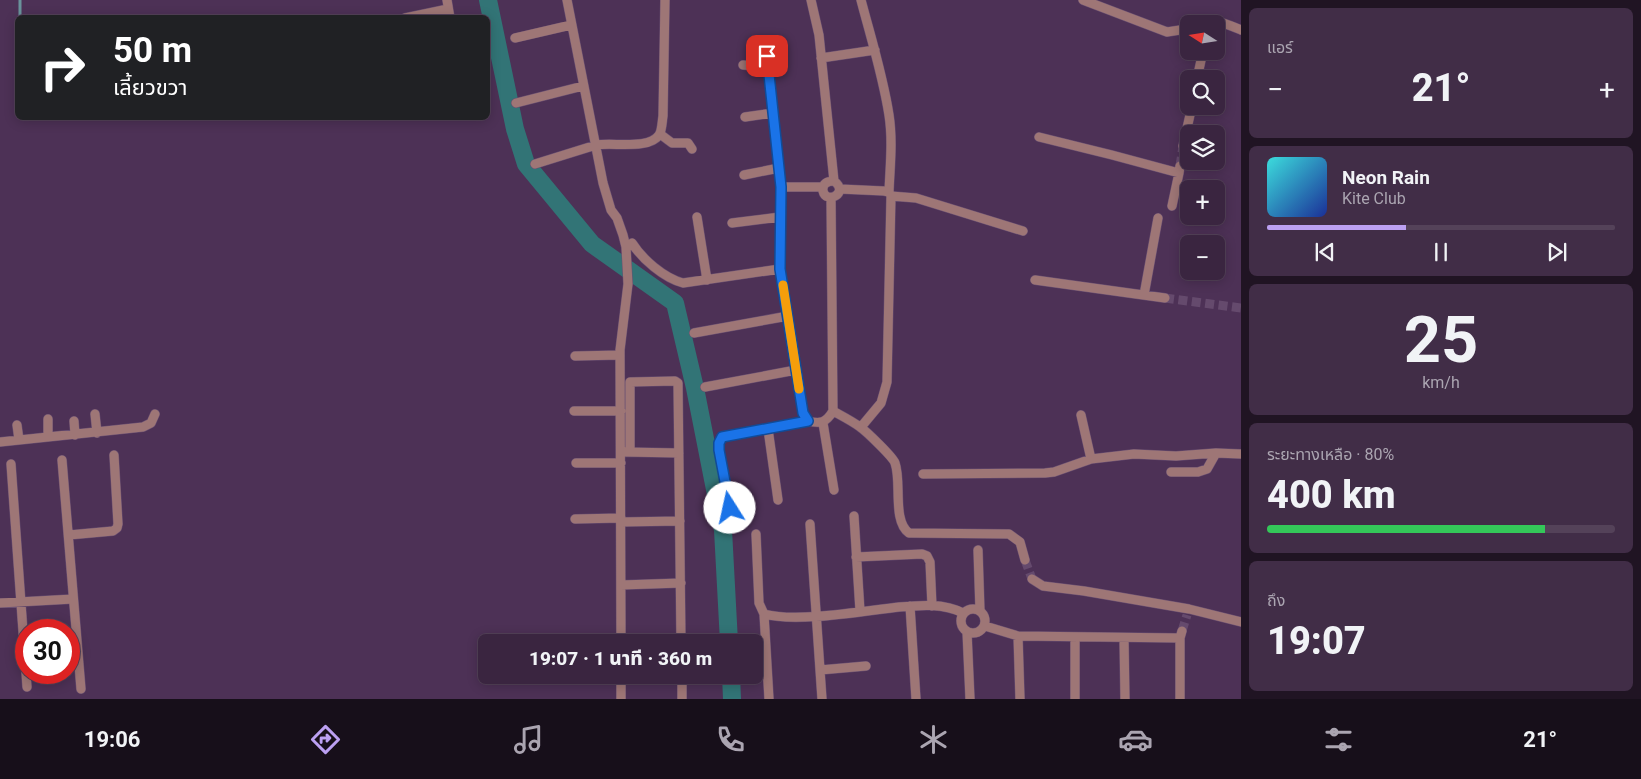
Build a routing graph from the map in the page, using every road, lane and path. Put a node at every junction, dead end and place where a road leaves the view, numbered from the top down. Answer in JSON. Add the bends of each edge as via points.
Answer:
{"nodes":[{"id":1,"x":567,"y":0,"type":"edge"},
{"id":2,"x":665,"y":0,"type":"edge"},
{"id":3,"x":811,"y":0,"type":"edge"},
{"id":4,"x":862,"y":0,"type":"edge"},
{"id":5,"x":1083,"y":0,"type":"edge"},
{"id":6,"x":448,"y":9,"type":"edge"},
{"id":7,"x":419,"y":15,"type":"edge"},
{"id":8,"x":1225,"y":24,"type":"edge"},
{"id":9,"x":571,"y":25,"type":"junction"},
{"id":10,"x":1180,"y":30,"type":"edge"},
{"id":11,"x":1241,"y":30,"type":"edge"},
{"id":12,"x":515,"y":38,"type":"dead end"},
{"id":13,"x":875,"y":50,"type":"junction"},
{"id":14,"x":767,"y":56,"type":"dead end"},
{"id":15,"x":821,"y":58,"type":"junction"},
{"id":16,"x":743,"y":65,"type":"dead end"},
{"id":17,"x":768,"y":67,"type":"junction"},
{"id":18,"x":583,"y":86,"type":"junction"},
{"id":19,"x":516,"y":103,"type":"dead end"},
{"id":20,"x":773,"y":113,"type":"junction"},
{"id":21,"x":745,"y":117,"type":"dead end"},
{"id":22,"x":660,"y":134,"type":"junction"},
{"id":23,"x":1039,"y":137,"type":"dead end"},
{"id":24,"x":596,"y":145,"type":"junction"},
{"id":25,"x":692,"y":150,"type":"dead end"},
{"id":26,"x":535,"y":164,"type":"dead end"},
{"id":27,"x":779,"y":168,"type":"junction"},
{"id":28,"x":744,"y":175,"type":"dead end"},
{"id":29,"x":837,"y":185,"type":"junction"},
{"id":30,"x":781,"y":187,"type":"junction"},
{"id":31,"x":823,"y":188,"type":"junction"},
{"id":32,"x":890,"y":194,"type":"junction"},
{"id":33,"x":830,"y":198,"type":"junction"},
{"id":34,"x":1172,"y":206,"type":"dead end"},
{"id":35,"x":697,"y":217,"type":"dead end"},
{"id":36,"x":780,"y":217,"type":"junction"},
{"id":37,"x":1158,"y":218,"type":"dead end"},
{"id":38,"x":732,"y":223,"type":"dead end"},
{"id":39,"x":1023,"y":231,"type":"dead end"},
{"id":40,"x":629,"y":245,"type":"junction"},
{"id":41,"x":780,"y":269,"type":"junction"},
{"id":42,"x":707,"y":280,"type":"junction"},
{"id":43,"x":1035,"y":280,"type":"dead end"},
{"id":44,"x":1144,"y":295,"type":"junction"},
{"id":45,"x":1165,"y":298,"type":"tunnel mouth"},
{"id":46,"x":788,"y":316,"type":"junction"},
{"id":47,"x":694,"y":333,"type":"dead end"},
{"id":48,"x":620,"y":355,"type":"junction"},
{"id":49,"x":575,"y":356,"type":"dead end"},
{"id":50,"x":796,"y":370,"type":"junction"},
{"id":51,"x":704,"y":387,"type":"dead end"},
{"id":52,"x":574,"y":411,"type":"dead end"},
{"id":53,"x":621,"y":411,"type":"junction"},
{"id":54,"x":833,"y":411,"type":"junction"},
{"id":55,"x":95,"y":414,"type":"dead end"},
{"id":56,"x":155,"y":414,"type":"dead end"},
{"id":57,"x":1081,"y":415,"type":"dead end"},
{"id":58,"x":48,"y":419,"type":"dead end"},
{"id":59,"x":74,"y":421,"type":"dead end"},
{"id":60,"x":808,"y":421,"type":"junction"},
{"id":61,"x":823,"y":423,"type":"junction"},
{"id":62,"x":17,"y":425,"type":"dead end"},
{"id":63,"x":860,"y":427,"type":"junction"},
{"id":64,"x":768,"y":429,"type":"junction"},
{"id":65,"x":97,"y":433,"type":"junction"},
{"id":66,"x":75,"y":435,"type":"junction"},
{"id":67,"x":48,"y":437,"type":"junction"},
{"id":68,"x":19,"y":440,"type":"junction"},
{"id":69,"x":0,"y":442,"type":"edge"},
{"id":70,"x":625,"y":452,"type":"junction"},
{"id":71,"x":1216,"y":453,"type":"junction"},
{"id":72,"x":679,"y":454,"type":"junction"},
{"id":73,"x":1241,"y":454,"type":"edge"},
{"id":74,"x":114,"y":455,"type":"dead end"},
{"id":75,"x":1092,"y":459,"type":"junction"},
{"id":76,"x":62,"y":460,"type":"dead end"},
{"id":77,"x":621,"y":462,"type":"junction"},
{"id":78,"x":576,"y":463,"type":"dead end"},
{"id":79,"x":11,"y":464,"type":"dead end"},
{"id":80,"x":1170,"y":472,"type":"dead end"},
{"id":81,"x":923,"y":474,"type":"dead end"},
{"id":82,"x":834,"y":490,"type":"dead end"},
{"id":83,"x":778,"y":500,"type":"dead end"},
{"id":84,"x":730,"y":508,"type":"dead end"},
{"id":85,"x":854,"y":516,"type":"dead end"},
{"id":86,"x":575,"y":519,"type":"dead end"},
{"id":87,"x":621,"y":520,"type":"junction"},
{"id":88,"x":680,"y":521,"type":"junction"},
{"id":89,"x":810,"y":524,"type":"dead end"},
{"id":90,"x":756,"y":534,"type":"dead end"},
{"id":91,"x":69,"y":536,"type":"junction"},
{"id":92,"x":978,"y":550,"type":"dead end"},
{"id":93,"x":856,"y":557,"type":"junction"},
{"id":94,"x":1025,"y":560,"type":"tunnel mouth"},
{"id":95,"x":1032,"y":579,"type":"dead end"},
{"id":96,"x":681,"y":584,"type":"junction"},
{"id":97,"x":621,"y":585,"type":"junction"},
{"id":98,"x":73,"y":599,"type":"junction"},
{"id":99,"x":20,"y":602,"type":"junction"},
{"id":100,"x":0,"y":603,"type":"edge"},
{"id":101,"x":910,"y":606,"type":"junction"},
{"id":102,"x":932,"y":606,"type":"junction"},
{"id":103,"x":860,"y":611,"type":"junction"},
{"id":104,"x":980,"y":611,"type":"junction"},
{"id":105,"x":963,"y":613,"type":"junction"},
{"id":106,"x":764,"y":614,"type":"junction"},
{"id":107,"x":816,"y":616,"type":"junction"},
{"id":108,"x":1241,"y":622,"type":"edge"},
{"id":109,"x":985,"y":626,"type":"junction"},
{"id":110,"x":967,"y":632,"type":"junction"},
{"id":111,"x":621,"y":634,"type":"edge"},
{"id":112,"x":682,"y":634,"type":"edge"},
{"id":113,"x":1018,"y":636,"type":"junction"},
{"id":114,"x":1075,"y":638,"type":"junction"},
{"id":115,"x":1124,"y":638,"type":"junction"},
{"id":116,"x":866,"y":666,"type":"dead end"},
{"id":117,"x":820,"y":670,"type":"junction"},
{"id":118,"x":621,"y":684,"type":"edge"},
{"id":119,"x":682,"y":684,"type":"edge"},
{"id":120,"x":27,"y":686,"type":"dead end"},
{"id":121,"x":81,"y":689,"type":"dead end"},
{"id":122,"x":621,"y":699,"type":"edge"},
{"id":123,"x":682,"y":699,"type":"edge"},
{"id":124,"x":769,"y":699,"type":"edge"},
{"id":125,"x":822,"y":699,"type":"edge"},
{"id":126,"x":916,"y":699,"type":"edge"},
{"id":127,"x":970,"y":699,"type":"edge"},
{"id":128,"x":1020,"y":699,"type":"edge"},
{"id":129,"x":1075,"y":699,"type":"edge"},
{"id":130,"x":1125,"y":699,"type":"edge"},
{"id":131,"x":1180,"y":699,"type":"edge"}],
"edges":[{"from":1,"to":9,"type":"street"},
{"from":2,"to":22,"type":"street"},
{"from":3,"to":15,"type":"street"},
{"from":4,"to":13,"type":"street"},
{"from":5,"to":10,"type":"street","via":[[1167,32]]},
{"from":6,"to":7,"type":"street"},
{"from":8,"to":11,"type":"street"},
{"from":9,"to":12,"type":"street"},
{"from":9,"to":18,"type":"street"},
{"from":13,"to":15,"type":"street"},
{"from":13,"to":32,"type":"street","via":[[889,116]]},
{"from":14,"to":17,"type":"street"},
{"from":15,"to":29,"type":"street"},
{"from":16,"to":17,"type":"street"},
{"from":17,"to":20,"type":"street"},
{"from":18,"to":19,"type":"street"},
{"from":18,"to":24,"type":"street"},
{"from":20,"to":21,"type":"street"},
{"from":20,"to":27,"type":"street"},
{"from":22,"to":24,"type":"street","via":[[644,144]]},
{"from":22,"to":25,"type":"street","via":[[672,143],[688,143]]},
{"from":23,"to":34,"type":"street","via":[[1179,169]]},
{"from":24,"to":26,"type":"street"},
{"from":24,"to":40,"type":"street","via":[[611,210]]},
{"from":27,"to":28,"type":"street"},
{"from":27,"to":30,"type":"street"},
{"from":29,"to":31,"type":"street","via":[[830,181]]},
{"from":29,"to":32,"type":"street"},
{"from":29,"to":33,"type":"street","via":[[838,193]]},
{"from":30,"to":31,"type":"street"},
{"from":30,"to":36,"type":"street"},
{"from":31,"to":33,"type":"street"},
{"from":32,"to":39,"type":"street","via":[[916,198]]},
{"from":32,"to":63,"type":"street","via":[[887,382],[881,403]]},
{"from":33,"to":54,"type":"street"},
{"from":35,"to":42,"type":"street"},
{"from":36,"to":38,"type":"street"},
{"from":36,"to":41,"type":"street"},
{"from":37,"to":44,"type":"street"},
{"from":40,"to":42,"type":"street","via":[[675,281]]},
{"from":40,"to":48,"type":"street"},
{"from":41,"to":42,"type":"street"},
{"from":41,"to":46,"type":"street"},
{"from":43,"to":44,"type":"street"},
{"from":44,"to":45,"type":"street"},
{"from":46,"to":47,"type":"street"},
{"from":46,"to":50,"type":"street"},
{"from":48,"to":49,"type":"street"},
{"from":48,"to":53,"type":"street"},
{"from":50,"to":51,"type":"street"},
{"from":50,"to":60,"type":"street","via":[[803,413]]},
{"from":52,"to":53,"type":"street"},
{"from":53,"to":70,"type":"street"},
{"from":54,"to":61,"type":"street"},
{"from":54,"to":63,"type":"street"},
{"from":55,"to":65,"type":"street"},
{"from":56,"to":65,"type":"street","via":[[151,423],[143,427]]},
{"from":57,"to":75,"type":"street"},
{"from":58,"to":67,"type":"street"},
{"from":59,"to":66,"type":"street"},
{"from":60,"to":61,"type":"street"},
{"from":60,"to":64,"type":"street"},
{"from":61,"to":82,"type":"street"},
{"from":62,"to":68,"type":"street"},
{"from":63,"to":94,"type":"street","via":[[895,461],[904,530],[909,533],[1010,534],[1020,542]]},
{"from":64,"to":83,"type":"street"},
{"from":64,"to":84,"type":"street","via":[[722,437],[719,443]]},
{"from":65,"to":66,"type":"street"},
{"from":66,"to":67,"type":"street"},
{"from":67,"to":68,"type":"street"},
{"from":68,"to":69,"type":"street"},
{"from":70,"to":72,"type":"street"},
{"from":70,"to":72,"type":"street","via":[[630,382],[675,381],[678,383]]},
{"from":70,"to":77,"type":"street"},
{"from":71,"to":73,"type":"street"},
{"from":71,"to":75,"type":"street","via":[[1176,456],[1134,454]]},
{"from":71,"to":80,"type":"street","via":[[1207,469]]},
{"from":72,"to":88,"type":"street"},
{"from":74,"to":91,"type":"street","via":[[117,528]]},
{"from":75,"to":81,"type":"street","via":[[1045,473]]},
{"from":76,"to":91,"type":"street"},
{"from":77,"to":78,"type":"street"},
{"from":77,"to":87,"type":"street"},
{"from":79,"to":99,"type":"street"},
{"from":85,"to":93,"type":"street"},
{"from":86,"to":87,"type":"street"},
{"from":87,"to":88,"type":"street"},
{"from":87,"to":97,"type":"street"},
{"from":88,"to":96,"type":"street"},
{"from":89,"to":107,"type":"street"},
{"from":90,"to":106,"type":"street","via":[[759,603]]},
{"from":91,"to":98,"type":"street"},
{"from":92,"to":104,"type":"street"},
{"from":93,"to":102,"type":"street","via":[[927,556]]},
{"from":93,"to":103,"type":"street"},
{"from":95,"to":108,"type":"street","via":[[1043,586],[1084,590]]},
{"from":96,"to":97,"type":"street"},
{"from":96,"to":112,"type":"street"},
{"from":97,"to":111,"type":"street"},
{"from":98,"to":99,"type":"street"},
{"from":98,"to":121,"type":"street"},
{"from":99,"to":100,"type":"street"},
{"from":99,"to":120,"type":"street"},
{"from":101,"to":102,"type":"street"},
{"from":101,"to":103,"type":"street"},
{"from":101,"to":126,"type":"street"},
{"from":102,"to":105,"type":"street","via":[[944,606]]},
{"from":103,"to":107,"type":"street"},
{"from":104,"to":105,"type":"street","via":[[976,608]]},
{"from":104,"to":109,"type":"street","via":[[986,618]]},
{"from":105,"to":110,"type":"street","via":[[962,627]]},
{"from":106,"to":107,"type":"street","via":[[776,617]]},
{"from":106,"to":124,"type":"street"},
{"from":107,"to":117,"type":"street"},
{"from":109,"to":110,"type":"street","via":[[974,634]]},
{"from":109,"to":113,"type":"street"},
{"from":110,"to":127,"type":"street"},
{"from":113,"to":114,"type":"street"},
{"from":113,"to":128,"type":"street"},
{"from":114,"to":115,"type":"street"},
{"from":114,"to":129,"type":"street"},
{"from":115,"to":130,"type":"street"},
{"from":115,"to":131,"type":"street","via":[[1181,634]]},
{"from":116,"to":117,"type":"street"},
{"from":117,"to":125,"type":"street"},
{"from":118,"to":122,"type":"street"},
{"from":119,"to":123,"type":"street"}]}
